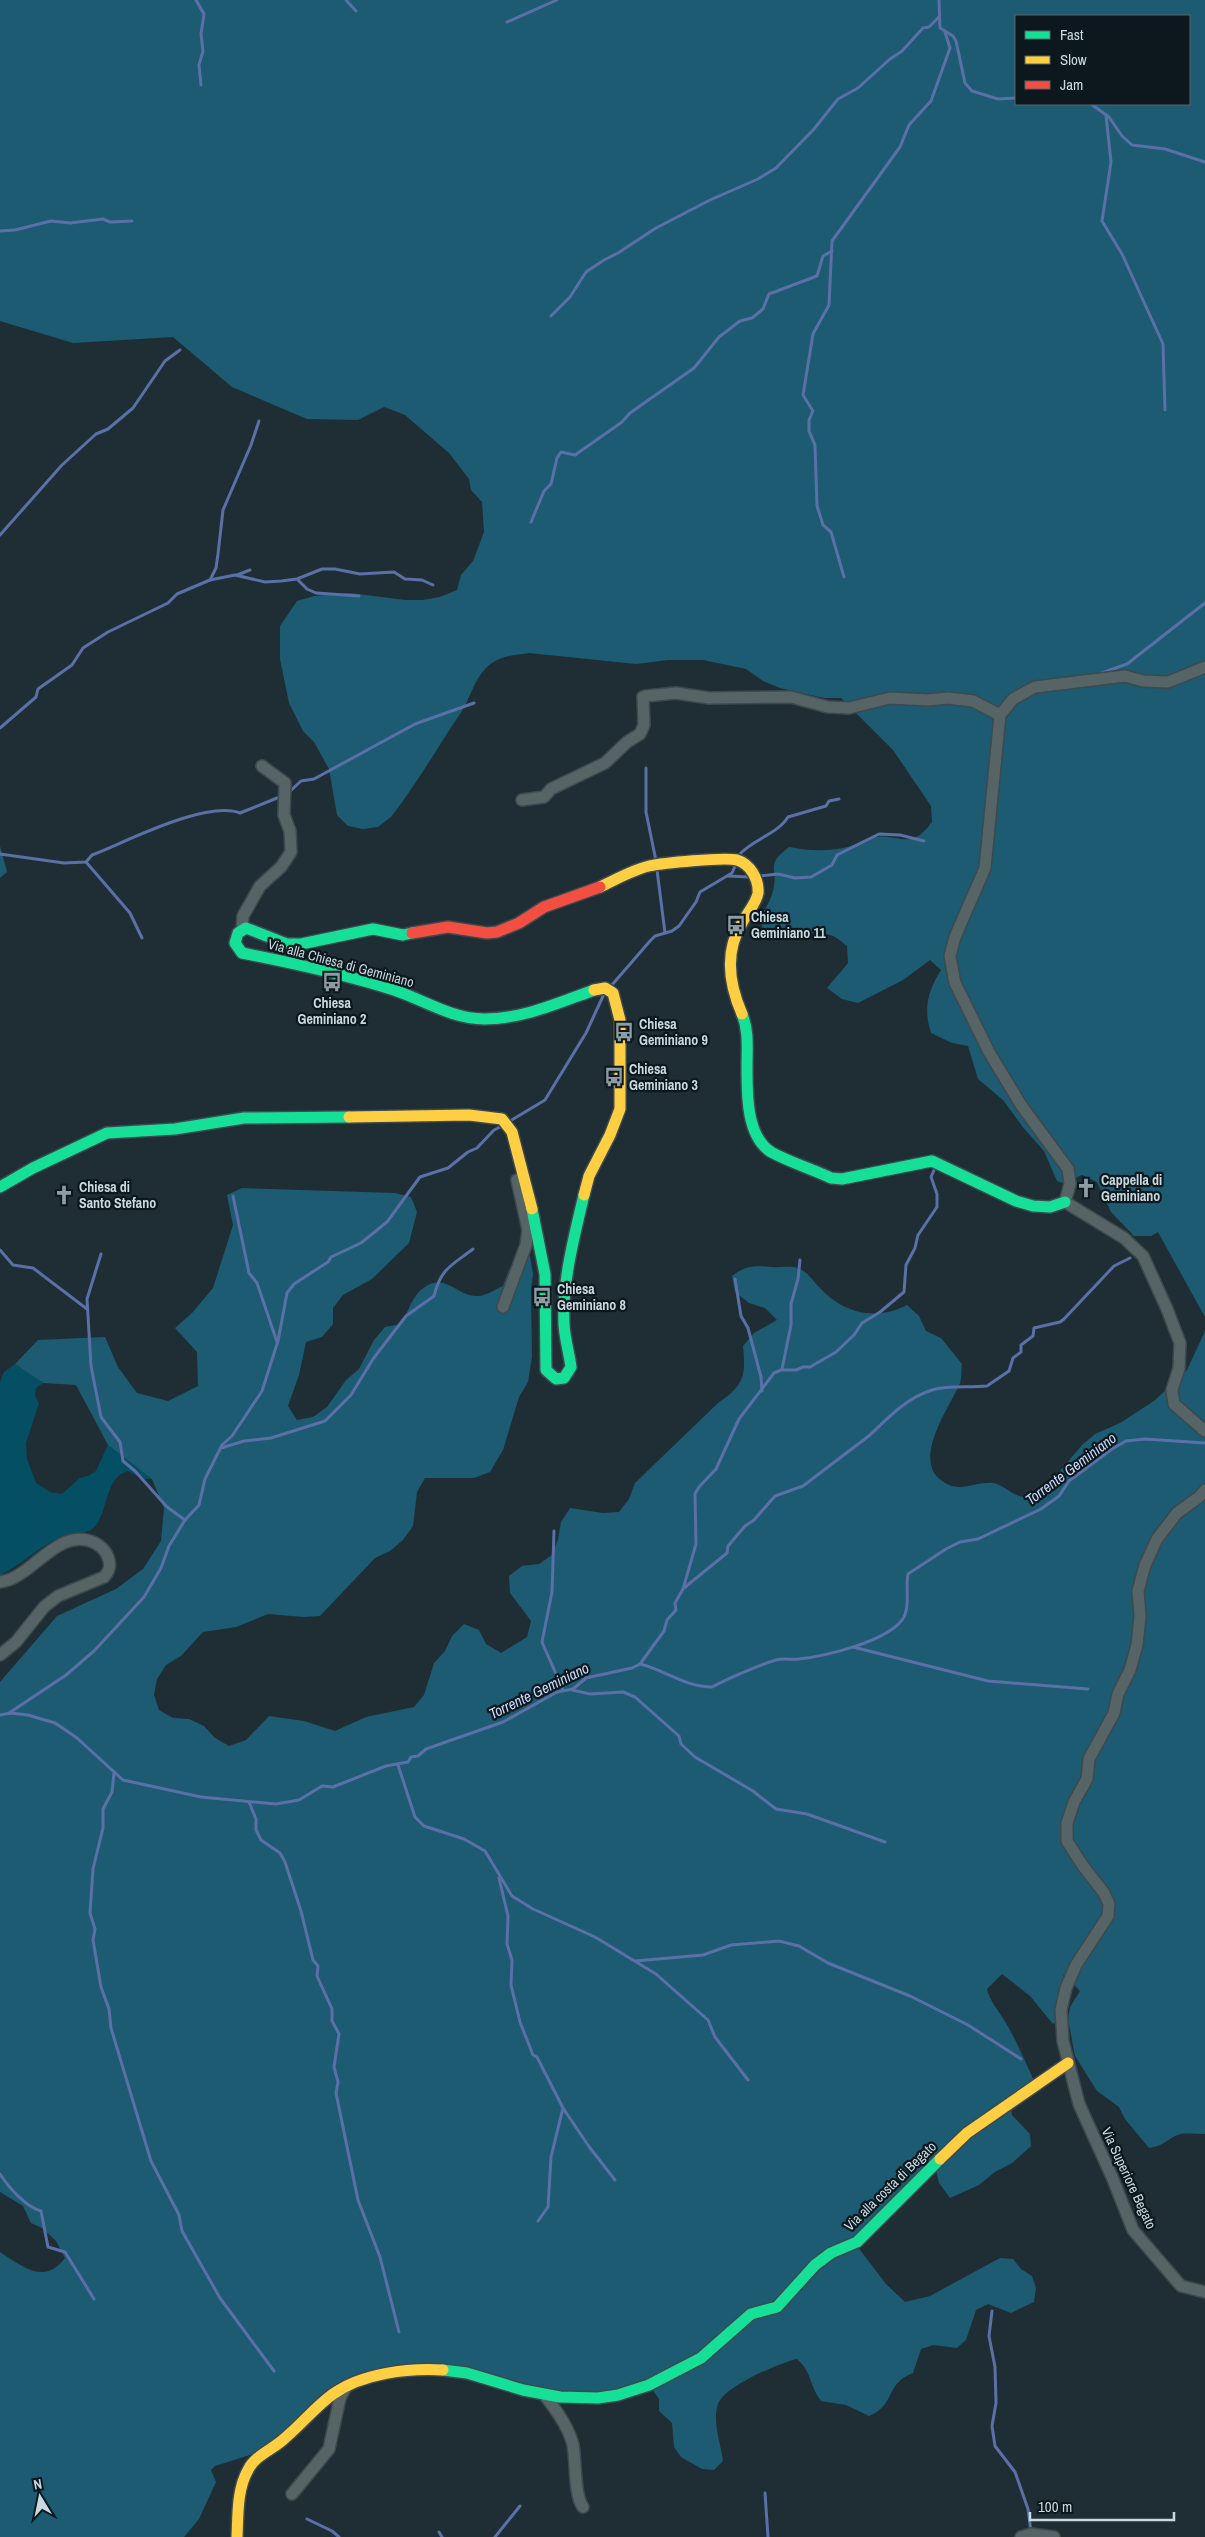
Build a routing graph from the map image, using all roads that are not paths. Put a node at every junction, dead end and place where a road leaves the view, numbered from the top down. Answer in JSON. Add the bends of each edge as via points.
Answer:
{"nodes":[{"id":1,"x":1205,"y":667,"type":"edge"},
{"id":2,"x":1000,"y":715,"type":"junction"},
{"id":3,"x":262,"y":766,"type":"dead end"},
{"id":4,"x":522,"y":800,"type":"dead end"},
{"id":5,"x":242,"y":930,"type":"junction"},
{"id":6,"x":524,"y":1177,"type":"junction"},
{"id":7,"x":0,"y":1187,"type":"edge"},
{"id":8,"x":1066,"y":1202,"type":"junction"},
{"id":9,"x":501,"y":1292,"type":"dead end"},
{"id":10,"x":1205,"y":1431,"type":"edge"},
{"id":11,"x":1205,"y":1490,"type":"edge"},
{"id":12,"x":0,"y":1582,"type":"edge"},
{"id":13,"x":0,"y":1655,"type":"edge"},
{"id":14,"x":1068,"y":2063,"type":"junction"},
{"id":15,"x":1205,"y":2292,"type":"edge"},
{"id":16,"x":347,"y":2386,"type":"junction"},
{"id":17,"x":546,"y":2397,"type":"junction"},
{"id":18,"x":292,"y":2494,"type":"dead end"},
{"id":19,"x":583,"y":2507,"type":"dead end"},
{"id":20,"x":237,"y":2537,"type":"edge"},
{"id":21,"x":1021,"y":2537,"type":"edge"},
{"id":22,"x":1054,"y":2537,"type":"edge"}],
"edges":[{"from":1,"to":2,"type":"street","via":[[1168,682],[1117,676],[1035,687],[1013,699]]},
{"from":2,"to":4,"type":"street","via":[[973,701],[948,698],[890,698],[849,708],[828,707],[791,697],[709,698],[676,693],[646,696],[643,697],[644,725],[640,734],[605,763],[551,789],[544,797]]},
{"from":2,"to":8,"type":"street","via":[[985,868],[950,956],[955,983],[989,1052],[1021,1105],[1068,1169],[1070,1184]]},
{"from":3,"to":5,"type":"street","via":[[285,783],[284,815],[290,831],[291,852],[281,867],[260,886],[243,916]]},
{"from":5,"to":6,"type":"street","name":"Via alla Chiesa di Geminiano","via":[[235,939],[236,947],[242,953],[394,991],[469,1018],[533,1013],[600,988],[613,993],[620,1020],[620,1109],[589,1176],[574,1238],[564,1326],[571,1367],[568,1375],[560,1379],[552,1377],[546,1370],[545,1274]]},
{"from":5,"to":8,"type":"street","name":"Via alla Chiesa di Geminiano","via":[[250,928],[287,944],[374,929],[403,935],[448,927],[498,932],[544,907],[649,866],[736,860],[751,870],[758,886],[754,903],[735,934],[730,984],[747,1027],[750,1116],[756,1136],[770,1151],[831,1178],[842,1179],[932,1161],[1012,1200],[1040,1207]]},
{"from":6,"to":7,"type":"street","name":"Via alla Chiesa di Geminiano","via":[[512,1132],[502,1119],[495,1117],[244,1118],[175,1129],[107,1133]]},
{"from":6,"to":9,"type":"street","via":[[517,1180],[528,1230],[526,1245],[503,1307]]},
{"from":8,"to":10,"type":"street","via":[[1124,1238],[1143,1256],[1180,1343],[1179,1368],[1172,1390],[1174,1404]]},
{"from":11,"to":14,"type":"street","name":"Via Superiore Begato","via":[[1177,1513],[1157,1539],[1145,1565],[1138,1591],[1137,1645],[1130,1670],[1118,1694],[1114,1713],[1089,1759],[1087,1779],[1067,1823],[1067,1841],[1109,1904],[1108,1916],[1081,1956],[1066,1988],[1061,2010]]},
{"from":12,"to":13,"type":"street","via":[[14,1578],[60,1545],[76,1540],[88,1540],[101,1547],[110,1564],[110,1570],[104,1577],[52,1600],[16,1642]]},
{"from":14,"to":15,"type":"street","name":"Via Superiore Begato","via":[[1079,2104],[1133,2230],[1181,2286]]},
{"from":14,"to":17,"type":"street","name":"Via alla costa di Begato","via":[[968,2132],[857,2242],[831,2253],[815,2265],[777,2307],[748,2315],[701,2358],[637,2390],[618,2395],[589,2399]]},
{"from":16,"to":17,"type":"street","name":"Via alla costa di Begato","via":[[400,2373],[445,2370]]},
{"from":16,"to":18,"type":"street","via":[[340,2398],[329,2449]]},
{"from":16,"to":20,"type":"street","name":"Via alla costa di Begato","via":[[252,2463],[240,2491]]},
{"from":17,"to":19,"type":"street","via":[[569,2434]]},
{"from":21,"to":22,"type":"street","via":[[1031,2534]]}]}
